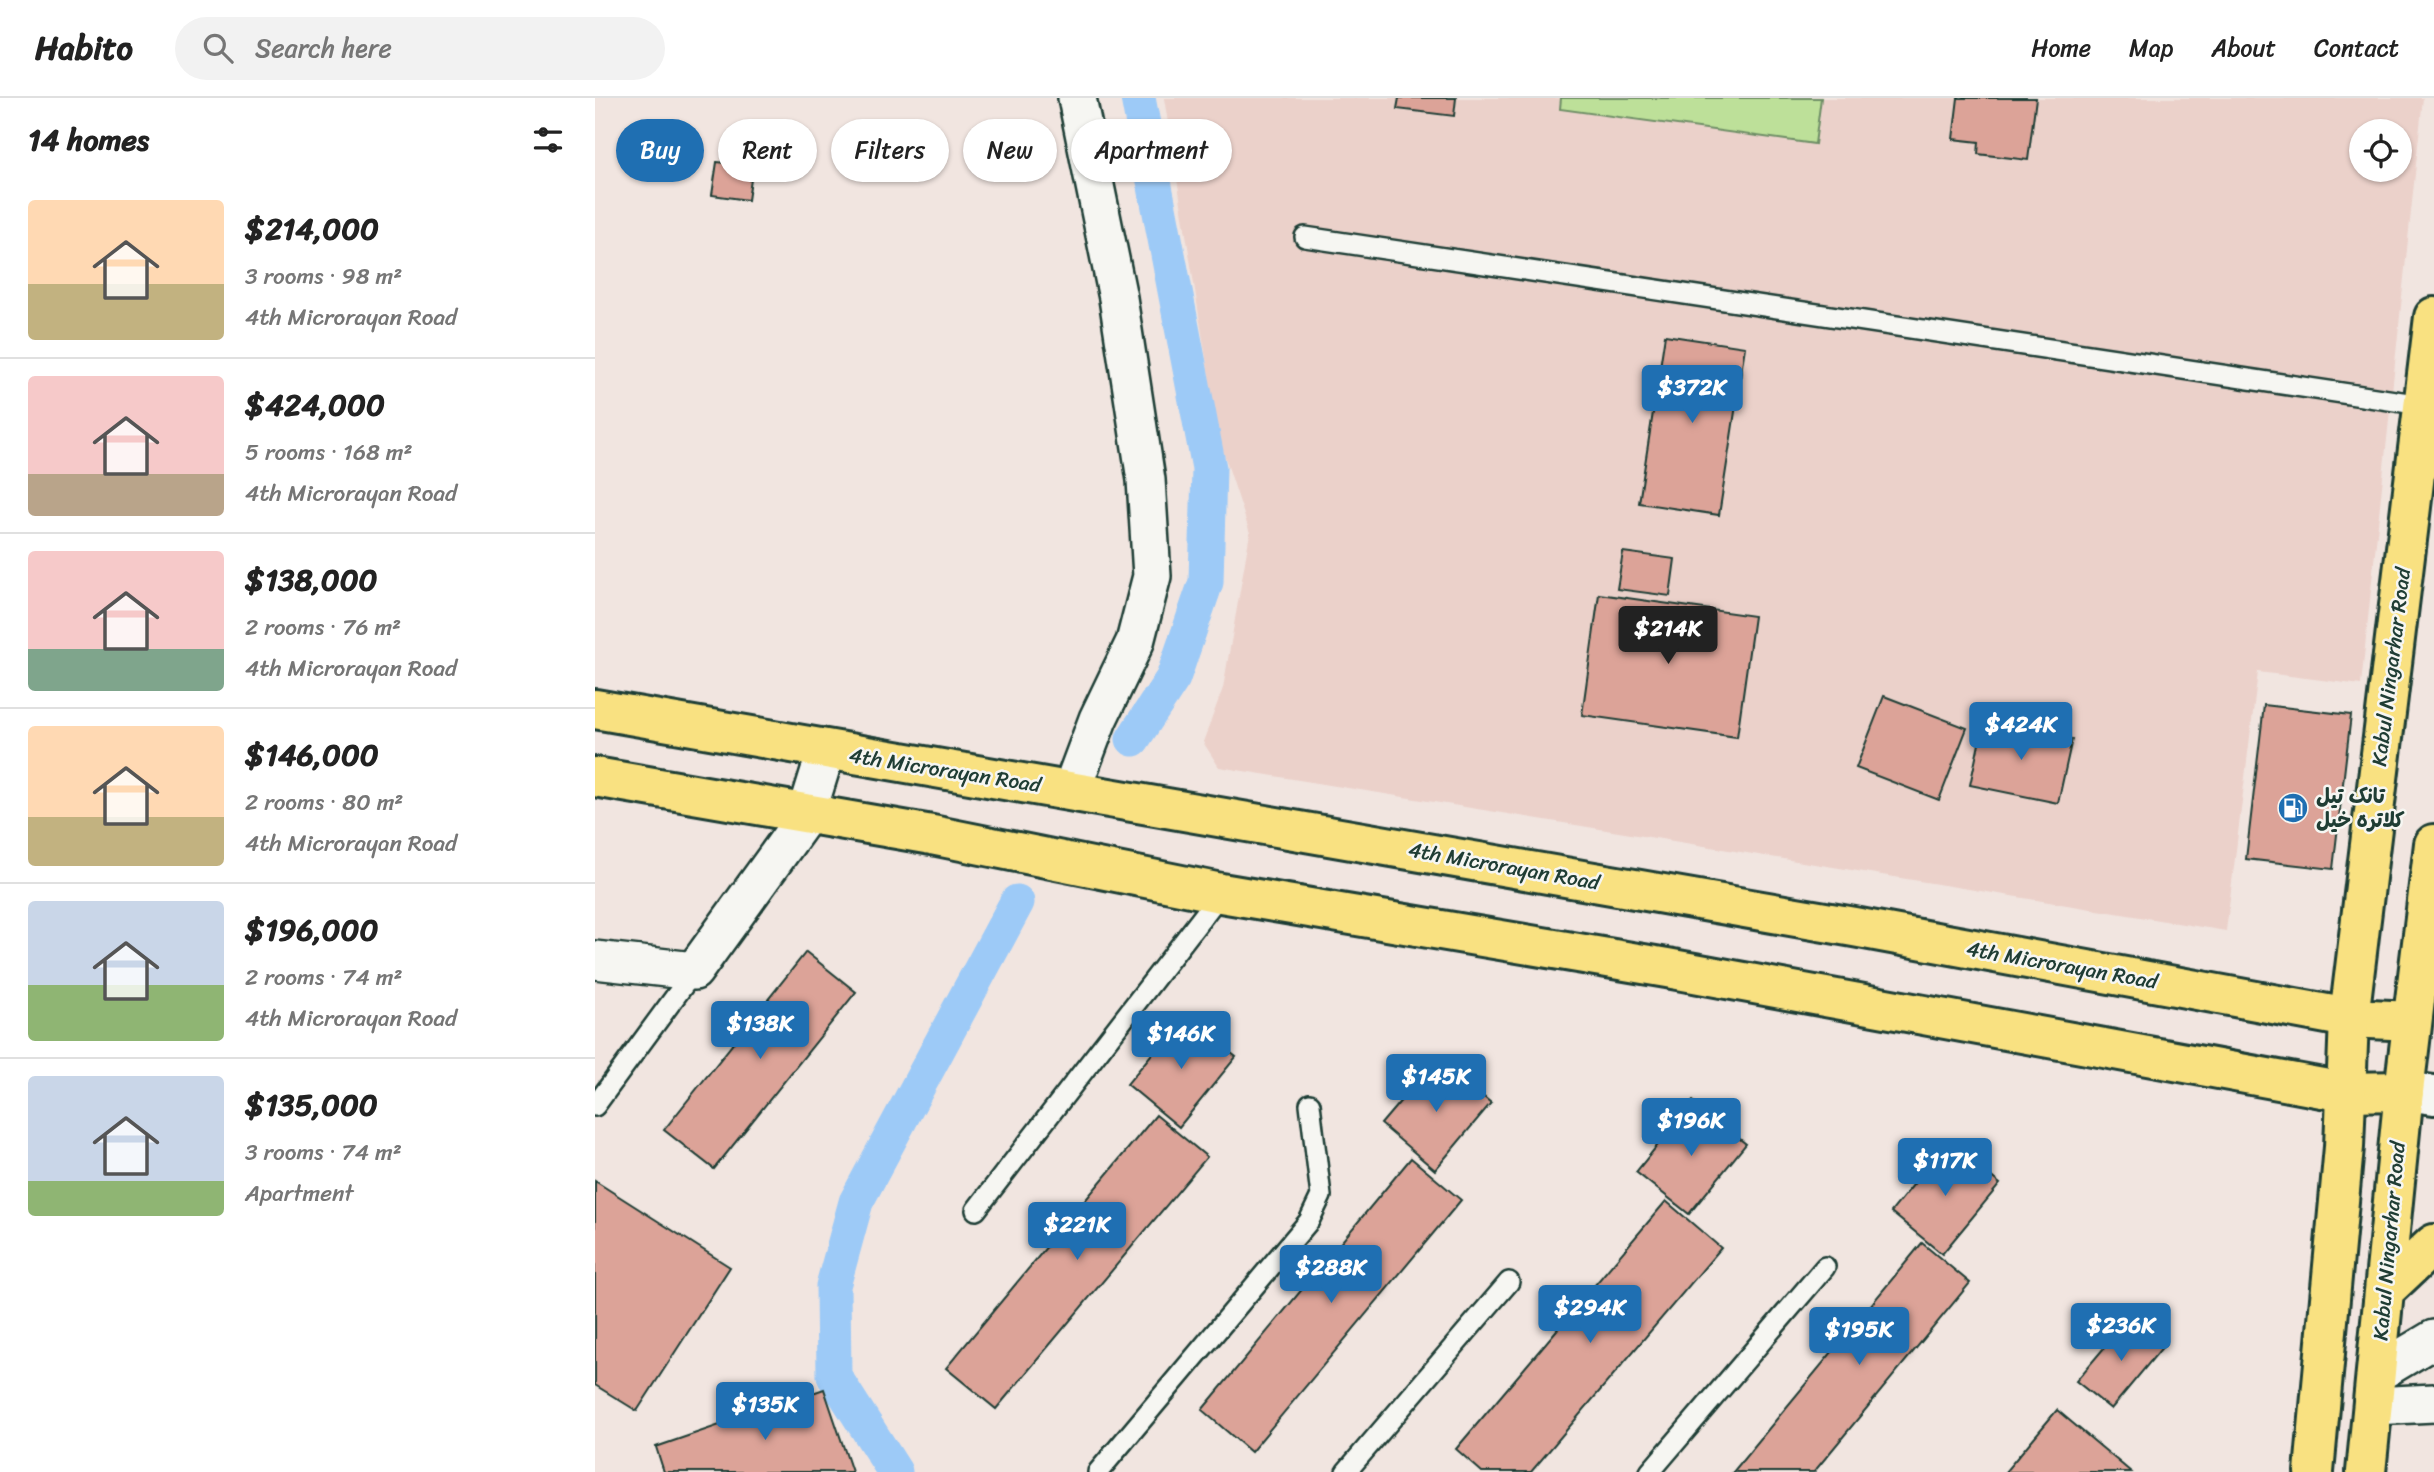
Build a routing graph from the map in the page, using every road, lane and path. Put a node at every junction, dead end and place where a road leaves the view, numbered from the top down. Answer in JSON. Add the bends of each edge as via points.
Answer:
{"nodes":[{"id":1,"x":1077,"y":98,"type":"edge"},
{"id":2,"x":1305,"y":237,"type":"dead end"},
{"id":3,"x":2434,"y":317,"type":"edge"},
{"id":4,"x":2422,"y":405,"type":"junction"},
{"id":5,"x":595,"y":709,"type":"edge"},
{"id":6,"x":826,"y":751,"type":"junction"},
{"id":7,"x":595,"y":777,"type":"edge"},
{"id":8,"x":1071,"y":791,"type":"junction"},
{"id":9,"x":806,"y":816,"type":"junction"},
{"id":10,"x":2434,"y":844,"type":"edge"},
{"id":11,"x":1221,"y":893,"type":"junction"},
{"id":12,"x":595,"y":960,"type":"edge"},
{"id":13,"x":694,"y":971,"type":"junction"},
{"id":14,"x":2349,"y":1018,"type":"junction"},
{"id":15,"x":2423,"y":1022,"type":"edge"},
{"id":16,"x":2344,"y":1092,"type":"junction"},
{"id":17,"x":2419,"y":1093,"type":"edge"},
{"id":18,"x":1310,"y":1104,"type":"dead end"},
{"id":19,"x":595,"y":1106,"type":"edge"},
{"id":20,"x":976,"y":1210,"type":"dead end"},
{"id":21,"x":2434,"y":1244,"type":"edge"},
{"id":22,"x":1825,"y":1266,"type":"dead end"},
{"id":23,"x":1509,"y":1282,"type":"dead end"},
{"id":24,"x":2384,"y":1291,"type":"junction"},
{"id":25,"x":2434,"y":1339,"type":"edge"},
{"id":26,"x":2375,"y":1389,"type":"junction"},
{"id":27,"x":2434,"y":1403,"type":"edge"},
{"id":28,"x":1098,"y":1472,"type":"edge"},
{"id":29,"x":1346,"y":1472,"type":"edge"},
{"id":30,"x":1650,"y":1472,"type":"edge"},
{"id":31,"x":2314,"y":1472,"type":"edge"},
{"id":32,"x":2366,"y":1472,"type":"edge"}],
"edges":[{"from":1,"to":8,"type":"street","via":[[1120,311],[1146,480],[1152,576],[1135,642],[1098,719]]},
{"from":2,"to":4,"type":"lane"},
{"from":3,"to":4,"type":"main road","name":"Kabul Ningarhar Road"},
{"from":4,"to":14,"type":"main road","name":"Kabul Ningarhar Road"},
{"from":5,"to":6,"type":"main road","name":"4th Microrayan Road"},
{"from":6,"to":8,"type":"main road","name":"4th Microrayan Road"},
{"from":6,"to":9,"type":"street"},
{"from":7,"to":9,"type":"main road"},
{"from":8,"to":14,"type":"main road","name":"4th Microrayan Road"},
{"from":9,"to":11,"type":"main road","via":[[932,835]]},
{"from":9,"to":13,"type":"street"},
{"from":10,"to":15,"type":"main road","name":"Kabul Ningarhar Road"},
{"from":11,"to":16,"type":"main road","via":[[1667,968]]},
{"from":11,"to":20,"type":"lane"},
{"from":12,"to":13,"type":"street"},
{"from":13,"to":19,"type":"lane"},
{"from":14,"to":15,"type":"main road","name":"4th Microrayan Road"},
{"from":14,"to":16,"type":"main road","name":"Kabul Ningarhar Road"},
{"from":15,"to":17,"type":"main road","name":"Kabul Ningarhar Road"},
{"from":16,"to":17,"type":"main road"},
{"from":16,"to":31,"type":"main road","via":[[2344,1147]]},
{"from":17,"to":24,"type":"main road","name":"Kabul Ningarhar Road"},
{"from":18,"to":28,"type":"lane","via":[[1321,1196],[1309,1221]]},
{"from":21,"to":24,"type":"main road"},
{"from":22,"to":30,"type":"lane"},
{"from":23,"to":29,"type":"lane"},
{"from":24,"to":26,"type":"main road","name":"Kabul Ningarhar Road"},
{"from":25,"to":26,"type":"street"},
{"from":26,"to":27,"type":"street"},
{"from":26,"to":32,"type":"main road","name":"Kabul Ningarhar Road"}]}
